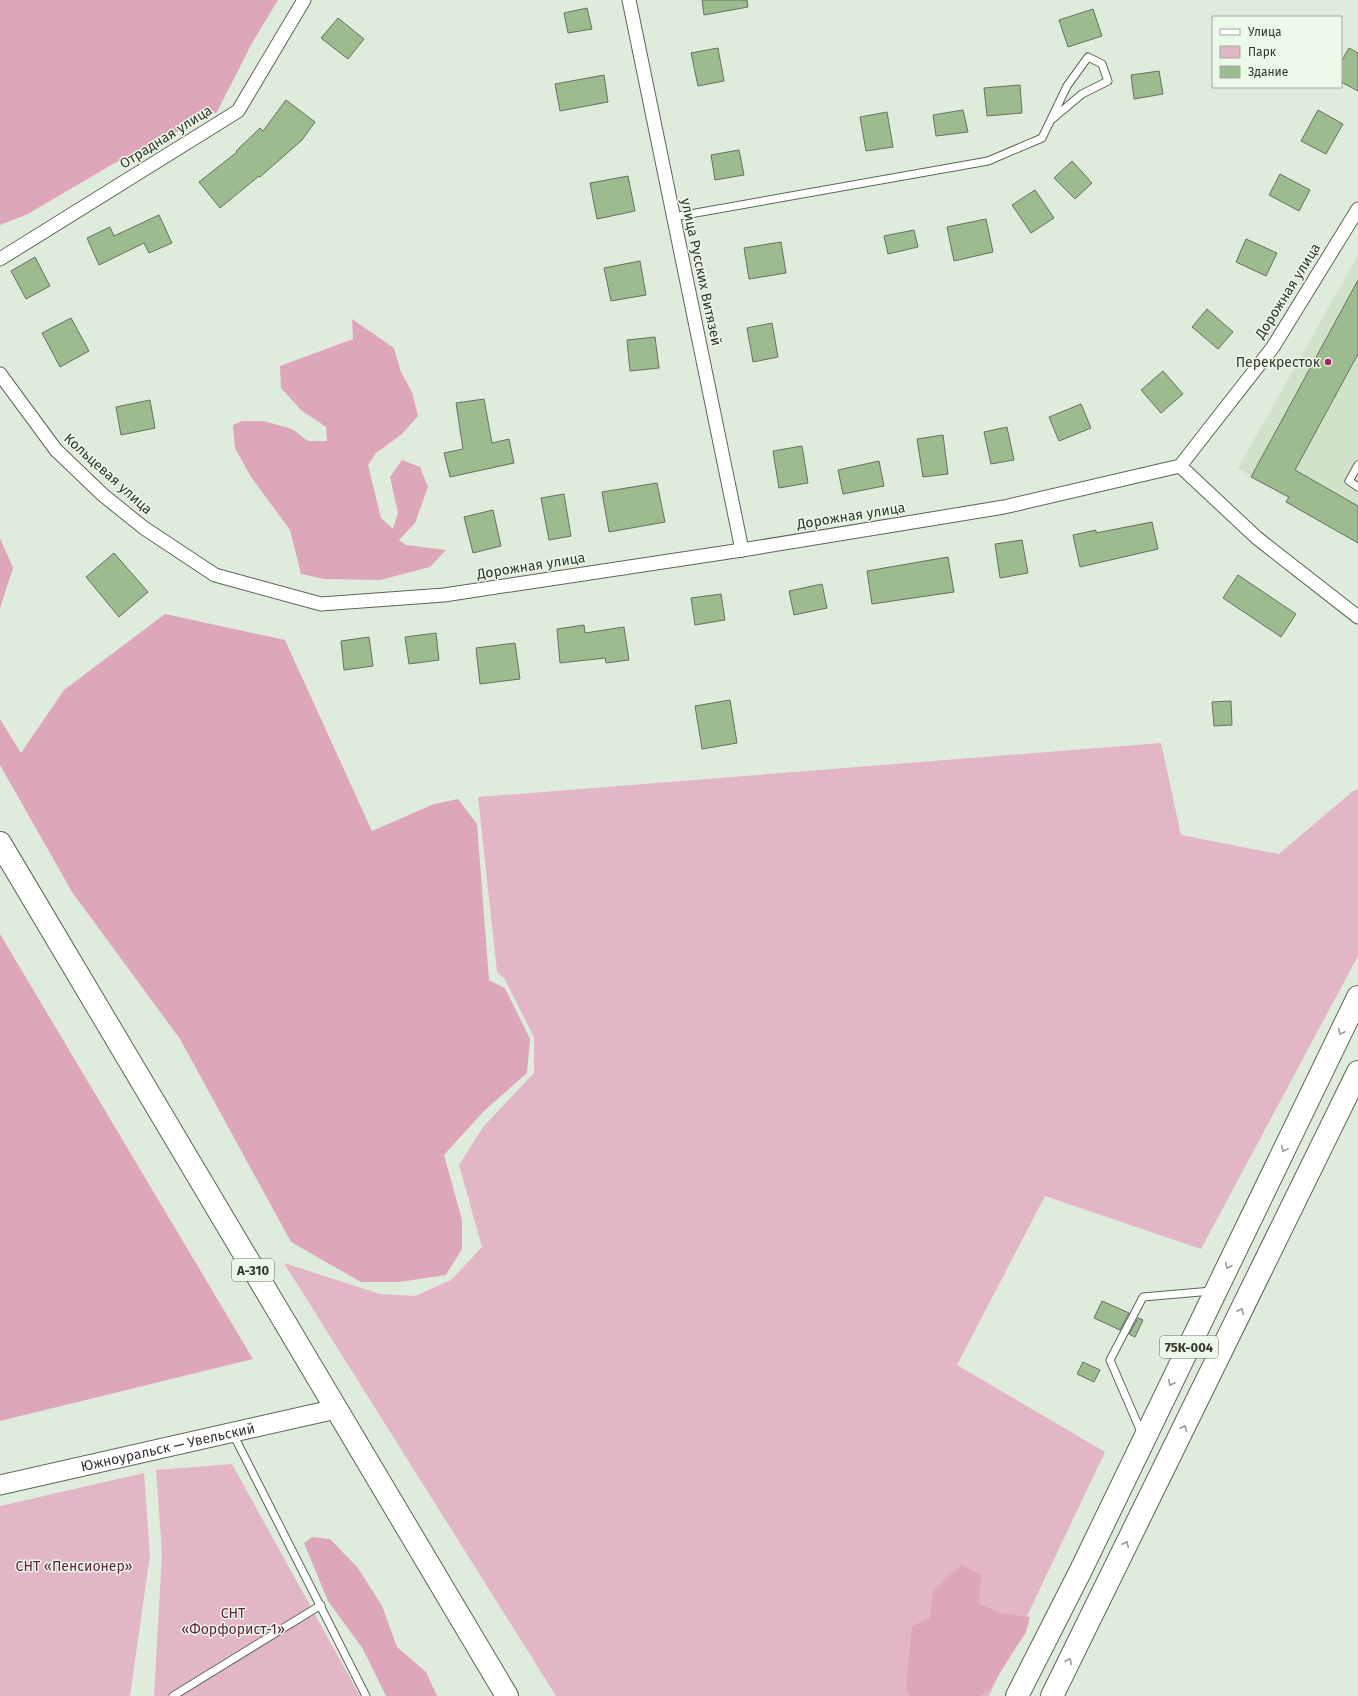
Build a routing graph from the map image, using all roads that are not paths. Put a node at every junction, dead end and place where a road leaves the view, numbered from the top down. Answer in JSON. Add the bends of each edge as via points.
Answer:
{"nodes":[{"id":1,"x":304,"y":0,"type":"edge"},
{"id":2,"x":629,"y":0,"type":"edge"},
{"id":3,"x":1051,"y":120,"type":"junction"},
{"id":4,"x":1357,"y":215,"type":"edge"},
{"id":5,"x":673,"y":217,"type":"junction"},
{"id":6,"x":0,"y":259,"type":"edge"},
{"id":7,"x":0,"y":374,"type":"edge"},
{"id":8,"x":1358,"y":465,"type":"edge"},
{"id":9,"x":1180,"y":466,"type":"junction"},
{"id":10,"x":1358,"y":487,"type":"edge"},
{"id":11,"x":742,"y":550,"type":"junction"},
{"id":12,"x":215,"y":574,"type":"joint"},
{"id":13,"x":1358,"y":618,"type":"edge"},
{"id":14,"x":0,"y":843,"type":"edge"},
{"id":15,"x":1358,"y":997,"type":"edge"},
{"id":16,"x":1358,"y":1072,"type":"edge"},
{"id":17,"x":1216,"y":1291,"type":"junction"},
{"id":18,"x":336,"y":1409,"type":"junction"},
{"id":19,"x":232,"y":1432,"type":"junction"},
{"id":20,"x":1144,"y":1439,"type":"junction"},
{"id":21,"x":0,"y":1485,"type":"edge"},
{"id":22,"x":321,"y":1605,"type":"junction"},
{"id":23,"x":173,"y":1696,"type":"edge"},
{"id":24,"x":366,"y":1696,"type":"edge"},
{"id":25,"x":507,"y":1696,"type":"edge"},
{"id":26,"x":1017,"y":1696,"type":"edge"},
{"id":27,"x":1052,"y":1696,"type":"edge"}],
"edges":[{"from":1,"to":6,"type":"street","name":"Отрадная улица","via":[[238,111]]},
{"from":2,"to":5,"type":"street","name":"улица Русских Витязей"},
{"from":3,"to":3,"type":"lane","via":[[1082,94],[1108,81],[1102,64],[1088,57],[1067,86]]},
{"from":3,"to":5,"type":"lane","via":[[1042,138],[988,161]]},
{"from":4,"to":9,"type":"street","name":"Дорожная улица","via":[[1273,347]]},
{"from":5,"to":11,"type":"street","name":"улица Русских Витязей"},
{"from":7,"to":12,"type":"street","name":"Кольцевая улица","via":[[56,450],[103,494],[144,528]]},
{"from":8,"to":10,"type":"lane","via":[[1349,481]]},
{"from":9,"to":11,"type":"street","name":"Дорожная улица","via":[[1004,507]]},
{"from":9,"to":13,"type":"street","via":[[1257,538]]},
{"from":11,"to":12,"type":"street","name":"Дорожная улица","via":[[444,595],[321,604]]},
{"from":14,"to":18,"type":"highway","number":"А-310"},
{"from":15,"to":17,"type":"highway","number":"75К-004","one_way":true},
{"from":27,"to":16,"type":"highway","number":"75К-004","one_way":true},
{"from":17,"to":20,"type":"highway","number":"75К-004","one_way":true},
{"from":17,"to":20,"type":"lane","via":[[1143,1296],[1110,1360]]},
{"from":18,"to":19,"type":"street","name":"Южноуральск — Увельский"},
{"from":18,"to":25,"type":"highway","number":"А-310"},
{"from":19,"to":21,"type":"street","name":"Южноуральск — Увельский"},
{"from":19,"to":22,"type":"lane"},
{"from":20,"to":26,"type":"highway","number":"75К-004"},
{"from":22,"to":23,"type":"lane"},
{"from":22,"to":24,"type":"lane"}]}
